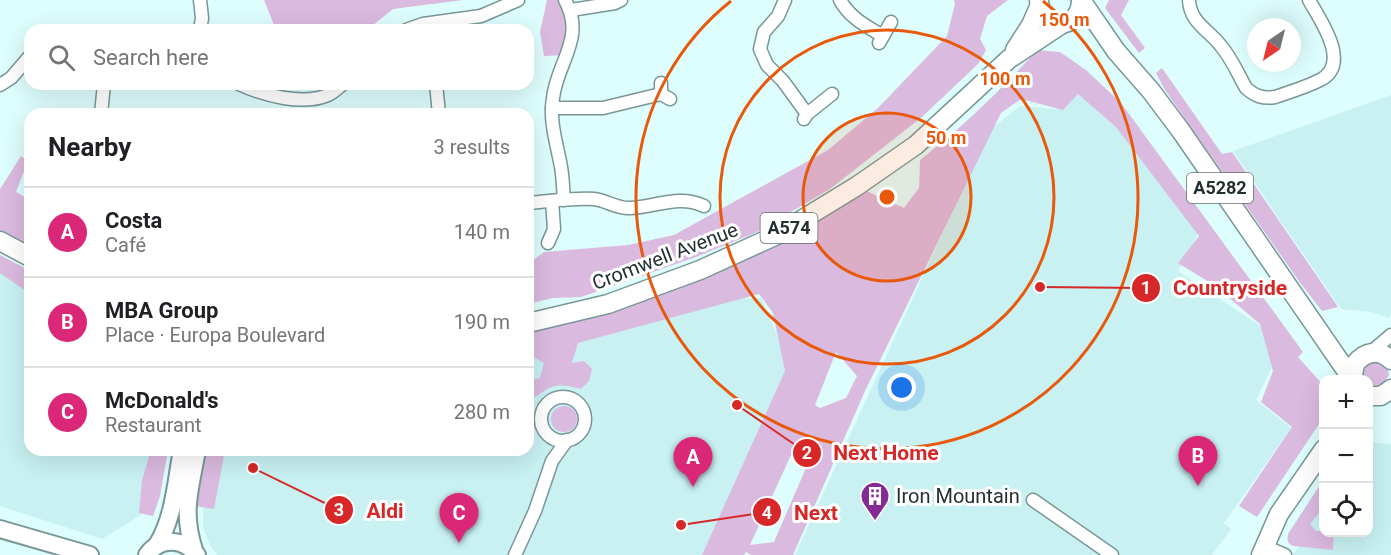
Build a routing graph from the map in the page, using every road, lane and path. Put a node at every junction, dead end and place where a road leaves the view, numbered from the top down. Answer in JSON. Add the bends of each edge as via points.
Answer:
{"nodes":[{"id":1,"x":200,"y":0,"type":"edge"},
{"id":2,"x":518,"y":0,"type":"edge"},
{"id":3,"x":621,"y":0,"type":"edge"},
{"id":4,"x":785,"y":0,"type":"edge"},
{"id":5,"x":840,"y":0,"type":"edge"},
{"id":6,"x":1081,"y":0,"type":"edge"},
{"id":7,"x":1189,"y":0,"type":"edge"},
{"id":8,"x":1310,"y":0,"type":"edge"},
{"id":9,"x":1038,"y":3,"type":"edge"},
{"id":10,"x":568,"y":5,"type":"edge"},
{"id":11,"x":891,"y":22,"type":"dead end"},
{"id":12,"x":201,"y":24,"type":"edge"},
{"id":13,"x":439,"y":24,"type":"edge"},
{"id":14,"x":1063,"y":24,"type":"junction"},
{"id":15,"x":1116,"y":51,"type":"junction"},
{"id":16,"x":1009,"y":59,"type":"junction"},
{"id":17,"x":24,"y":63,"type":"edge"},
{"id":18,"x":0,"y":85,"type":"edge"},
{"id":19,"x":103,"y":90,"type":"edge"},
{"id":20,"x":253,"y":90,"type":"edge"},
{"id":21,"x":335,"y":90,"type":"edge"},
{"id":22,"x":437,"y":90,"type":"edge"},
{"id":23,"x":664,"y":92,"type":"dead end"},
{"id":24,"x":834,"y":94,"type":"dead end"},
{"id":25,"x":102,"y":108,"type":"edge"},
{"id":26,"x":438,"y":108,"type":"edge"},
{"id":27,"x":552,"y":108,"type":"junction"},
{"id":28,"x":558,"y":200,"type":"junction"},
{"id":29,"x":534,"y":202,"type":"edge"},
{"id":30,"x":706,"y":206,"type":"dead end"},
{"id":31,"x":0,"y":241,"type":"edge"},
{"id":32,"x":548,"y":243,"type":"dead end"},
{"id":33,"x":24,"y":254,"type":"edge"},
{"id":34,"x":534,"y":322,"type":"edge"},
{"id":35,"x":1318,"y":330,"type":"junction"},
{"id":36,"x":1391,"y":335,"type":"edge"},
{"id":37,"x":1368,"y":353,"type":"junction"},
{"id":38,"x":1391,"y":360,"type":"edge"},
{"id":39,"x":1349,"y":375,"type":"edge"},
{"id":40,"x":1353,"y":375,"type":"edge"},
{"id":41,"x":550,"y":436,"type":"junction"},
{"id":42,"x":567,"y":440,"type":"junction"},
{"id":43,"x":1319,"y":455,"type":"edge"},
{"id":44,"x":181,"y":456,"type":"edge"},
{"id":45,"x":196,"y":456,"type":"edge"},
{"id":46,"x":552,"y":461,"type":"junction"},
{"id":47,"x":1033,"y":500,"type":"dead end"},
{"id":48,"x":0,"y":529,"type":"edge"},
{"id":49,"x":1262,"y":551,"type":"edge"},
{"id":50,"x":147,"y":552,"type":"edge"},
{"id":51,"x":196,"y":554,"type":"edge"},
{"id":52,"x":90,"y":555,"type":"edge"},
{"id":53,"x":515,"y":555,"type":"edge"},
{"id":54,"x":1112,"y":555,"type":"edge"},
{"id":55,"x":1286,"y":555,"type":"edge"}],
"edges":[{"from":1,"to":12,"type":"street"},
{"from":2,"to":13,"type":"street","via":[[481,16]]},
{"from":3,"to":10,"type":"street"},
{"from":4,"to":24,"type":"street","via":[[764,32],[760,50],[767,64],[783,81],[805,117]]},
{"from":5,"to":11,"type":"street","via":[[847,11],[881,39]]},
{"from":6,"to":14,"type":"main road","number":"A574","via":[[1076,17]]},
{"from":6,"to":15,"type":"main road","number":"A5282"},
{"from":7,"to":8,"type":"street","via":[[1192,16],[1221,45],[1246,88],[1267,98],[1322,80],[1331,69],[1332,42]]},
{"from":9,"to":14,"type":"main road","number":"A574","via":[[1050,22]]},
{"from":9,"to":16,"type":"main road","name":"Cromwell Avenue","number":"A574","via":[[1031,25]]},
{"from":10,"to":27,"type":"street","via":[[571,43]]},
{"from":14,"to":15,"type":"main road","number":"A5282","via":[[1081,29]]},
{"from":14,"to":16,"type":"main road","name":"Cromwell Avenue","number":"A574"},
{"from":15,"to":35,"type":"main road","number":"A5282","via":[[1175,123]]},
{"from":16,"to":34,"type":"main road","name":"Cromwell Avenue","number":"A574","via":[[916,145],[777,235],[700,270],[608,304]]},
{"from":17,"to":18,"type":"street"},
{"from":19,"to":25,"type":"street"},
{"from":20,"to":21,"type":"street","via":[[279,98],[311,99]]},
{"from":22,"to":26,"type":"street"},
{"from":23,"to":27,"type":"street","via":[[603,108]]},
{"from":27,"to":28,"type":"street","via":[[561,168]]},
{"from":28,"to":29,"type":"street"},
{"from":28,"to":30,"type":"street","via":[[597,199],[629,208],[686,200]]},
{"from":28,"to":32,"type":"street"},
{"from":31,"to":33,"type":"main road"},
{"from":35,"to":37,"type":"main road","number":"A5282","via":[[1348,348]]},
{"from":35,"to":39,"type":"main road","number":"A5282"},
{"from":36,"to":37,"type":"street"},
{"from":37,"to":38,"type":"main road","number":"A5282","via":[[1383,354]]},
{"from":37,"to":40,"type":"main road","number":"A5282","via":[[1355,364]]},
{"from":41,"to":42,"type":"street"},
{"from":41,"to":42,"type":"street","via":[[542,426],[545,406],[556,398],[570,398],[581,406],[585,421],[579,434]]},
{"from":41,"to":46,"type":"street"},
{"from":42,"to":46,"type":"street"},
{"from":43,"to":49,"type":"main road","via":[[1279,514]]},
{"from":44,"to":50,"type":"street","via":[[162,537]]},
{"from":45,"to":51,"type":"street","via":[[186,511]]},
{"from":46,"to":53,"type":"street"},
{"from":47,"to":54,"type":"street"},
{"from":48,"to":52,"type":"street"},
{"from":49,"to":55,"type":"street"},
{"from":50,"to":51,"type":"street","via":[[173,541]]}]}
